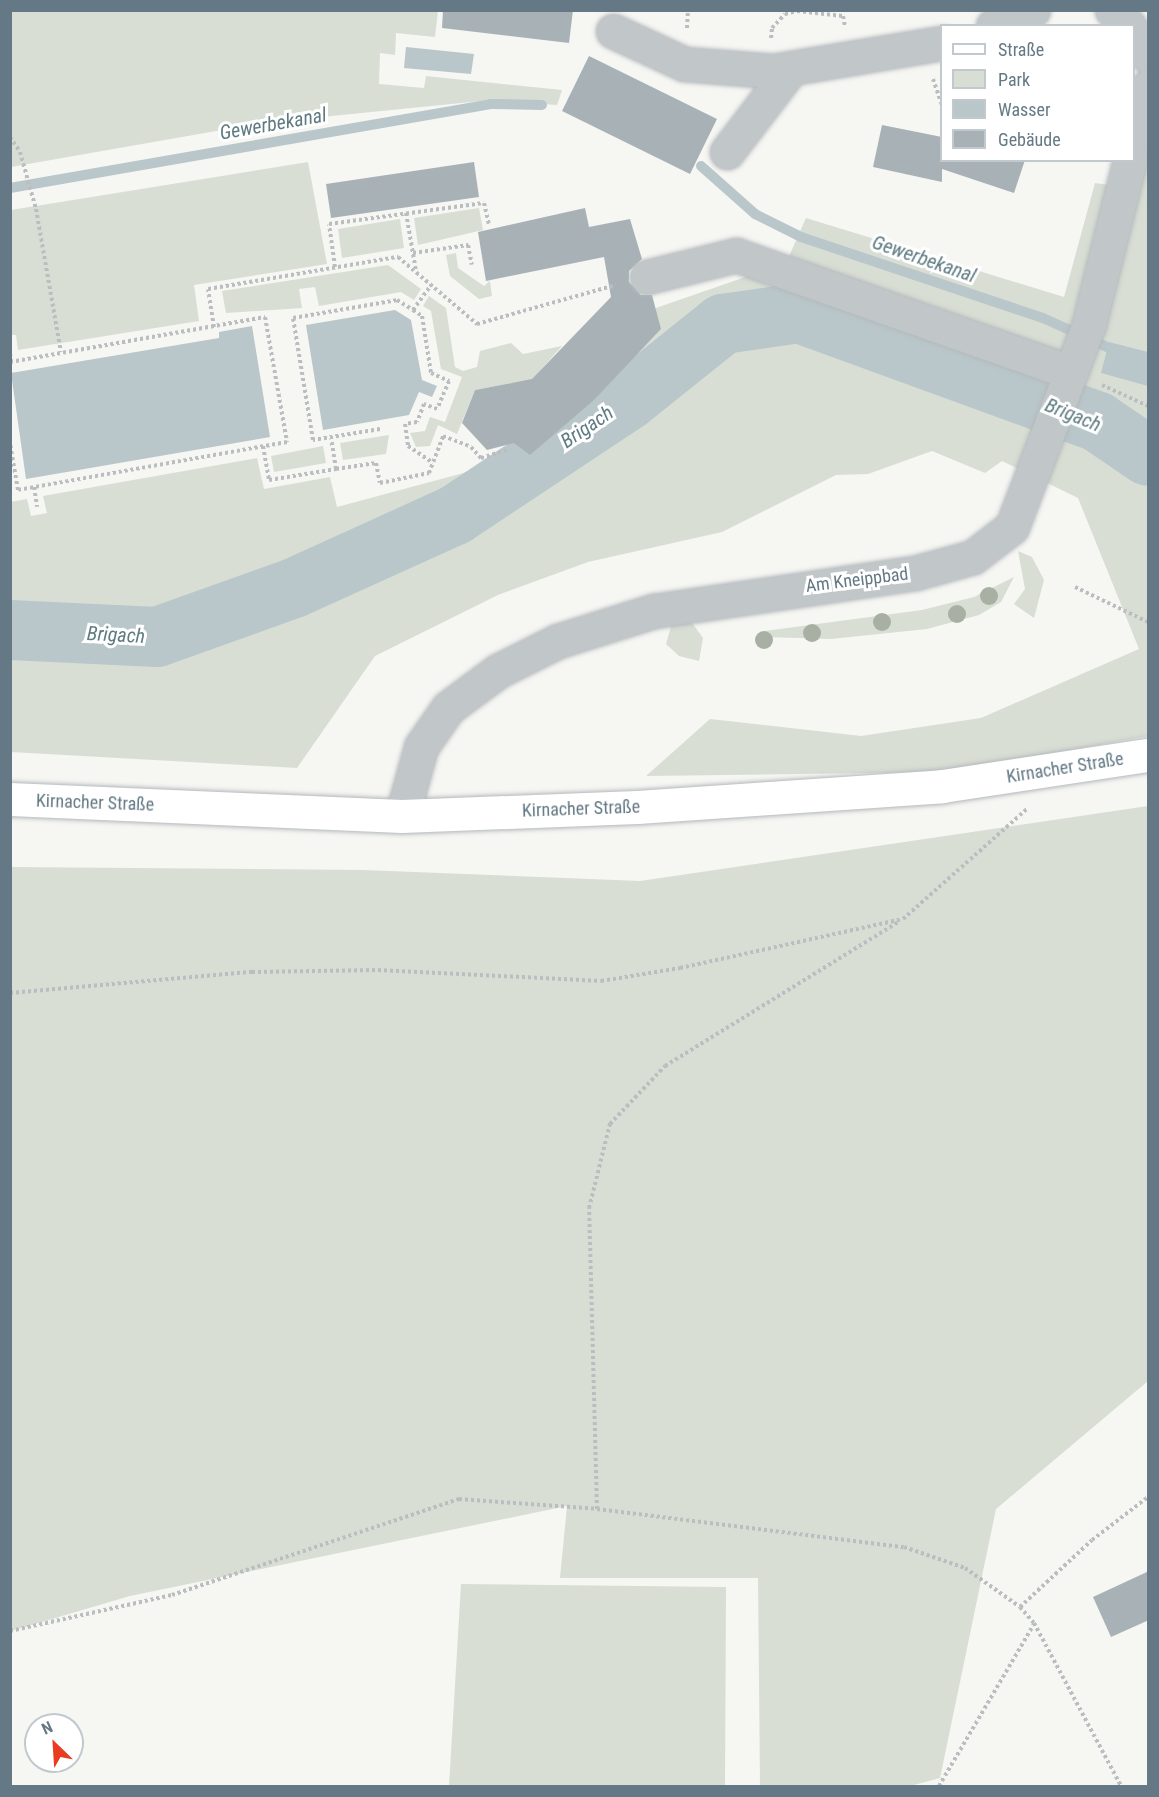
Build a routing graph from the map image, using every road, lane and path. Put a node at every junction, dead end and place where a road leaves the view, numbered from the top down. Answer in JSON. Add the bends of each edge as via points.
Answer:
{"nodes":[{"id":1,"x":1033,"y":10,"type":"edge"},
{"id":2,"x":1112,"y":10,"type":"edge"},
{"id":3,"x":998,"y":24,"type":"edge"},
{"id":4,"x":1127,"y":24,"type":"edge"},
{"id":5,"x":613,"y":31,"type":"dead end"},
{"id":6,"x":1135,"y":35,"type":"edge"},
{"id":7,"x":940,"y":43,"type":"edge"},
{"id":8,"x":1149,"y":56,"type":"edge"},
{"id":9,"x":789,"y":71,"type":"junction"},
{"id":10,"x":1149,"y":87,"type":"edge"},
{"id":11,"x":10,"y":137,"type":"edge"},
{"id":12,"x":1135,"y":143,"type":"edge"},
{"id":13,"x":727,"y":152,"type":"dead end"},
{"id":14,"x":1130,"y":162,"type":"edge"},
{"id":15,"x":406,"y":213,"type":"junction"},
{"id":16,"x":489,"y":224,"type":"dead end"},
{"id":17,"x":413,"y":253,"type":"junction"},
{"id":18,"x":472,"y":265,"type":"dead end"},
{"id":19,"x":334,"y":267,"type":"junction"},
{"id":20,"x":416,"y":272,"type":"junction"},
{"id":21,"x":647,"y":277,"type":"joint"},
{"id":22,"x":431,"y":285,"type":"junction"},
{"id":23,"x":413,"y":310,"type":"junction"},
{"id":24,"x":214,"y":327,"type":"junction"},
{"id":25,"x":61,"y":352,"type":"junction"},
{"id":26,"x":10,"y":353,"type":"edge"},
{"id":27,"x":11,"y":361,"type":"edge"},
{"id":28,"x":1070,"y":374,"type":"junction"},
{"id":29,"x":1149,"y":406,"type":"edge"},
{"id":30,"x":380,"y":429,"type":"dead end"},
{"id":31,"x":331,"y":438,"type":"junction"},
{"id":32,"x":10,"y":443,"type":"edge"},
{"id":33,"x":263,"y":446,"type":"junction"},
{"id":34,"x":510,"y":449,"type":"dead end"},
{"id":35,"x":433,"y":463,"type":"junction"},
{"id":36,"x":336,"y":469,"type":"junction"},
{"id":37,"x":34,"y":488,"type":"junction"},
{"id":38,"x":37,"y":507,"type":"dead end"},
{"id":39,"x":1076,"y":587,"type":"dead end"},
{"id":40,"x":1149,"y":622,"type":"edge"},
{"id":41,"x":1149,"y":755,"type":"edge"},
{"id":42,"x":1065,"y":768,"type":"junction"},
{"id":43,"x":10,"y":799,"type":"edge"},
{"id":44,"x":402,"y":816,"type":"junction"},
{"id":45,"x":903,"y":919,"type":"junction"},
{"id":46,"x":10,"y":993,"type":"edge"},
{"id":47,"x":1149,"y":1497,"type":"edge"},
{"id":48,"x":597,"y":1509,"type":"junction"},
{"id":49,"x":1020,"y":1607,"type":"junction"},
{"id":50,"x":1034,"y":1623,"type":"junction"},
{"id":51,"x":10,"y":1631,"type":"edge"},
{"id":52,"x":939,"y":1786,"type":"edge"},
{"id":53,"x":1121,"y":1786,"type":"edge"}],
"edges":[{"from":1,"to":3,"type":"street"},
{"from":2,"to":4,"type":"street"},
{"from":5,"to":9,"type":"street","via":[[684,64]]},
{"from":6,"to":8,"type":"street"},
{"from":7,"to":9,"type":"street"},
{"from":9,"to":13,"type":"street"},
{"from":10,"to":12,"type":"street"},
{"from":11,"to":25,"type":"path","via":[[21,152],[36,209]]},
{"from":14,"to":28,"type":"street","name":"Am Kneippbad","via":[[1089,324]]},
{"from":15,"to":16,"type":"path","via":[[484,202]]},
{"from":15,"to":17,"type":"path"},
{"from":15,"to":19,"type":"path","via":[[329,224]]},
{"from":17,"to":18,"type":"path","via":[[468,245]]},
{"from":17,"to":20,"type":"path"},
{"from":19,"to":20,"type":"path","via":[[398,257]]},
{"from":19,"to":24,"type":"path","via":[[208,289]]},
{"from":20,"to":22,"type":"path"},
{"from":21,"to":22,"type":"path","via":[[477,324]]},
{"from":21,"to":28,"type":"street","via":[[736,255]]},
{"from":22,"to":23,"type":"path"},
{"from":23,"to":31,"type":"path","via":[[397,300],[293,318],[313,440]]},
{"from":23,"to":35,"type":"path","via":[[422,316],[431,374],[449,381],[436,409],[424,404],[417,422],[405,424],[408,446]]},
{"from":24,"to":25,"type":"path"},
{"from":24,"to":33,"type":"path","via":[[265,317],[287,442]]},
{"from":25,"to":27,"type":"path"},
{"from":26,"to":27,"type":"path"},
{"from":28,"to":29,"type":"path"},
{"from":28,"to":44,"type":"street","name":"Am Kneippbad","via":[[1012,527],[973,557],[915,573],[654,610],[558,641],[498,671],[448,708],[421,747]]},
{"from":30,"to":31,"type":"path"},
{"from":31,"to":36,"type":"path"},
{"from":32,"to":37,"type":"path","via":[[18,490]]},
{"from":33,"to":36,"type":"path","via":[[269,480]]},
{"from":33,"to":37,"type":"path"},
{"from":34,"to":35,"type":"path","via":[[481,458],[471,447],[443,436]]},
{"from":35,"to":36,"type":"path","via":[[429,473],[380,483],[376,463]]},
{"from":37,"to":38,"type":"path"},
{"from":39,"to":40,"type":"path"},
{"from":41,"to":42,"type":"main road","name":"Kirnacher Straße"},
{"from":42,"to":44,"type":"main road","name":"Kirnacher Straße","via":[[931,787]]},
{"from":42,"to":45,"type":"path","via":[[995,842]]},
{"from":43,"to":44,"type":"main road","name":"Kirnacher Straße"},
{"from":45,"to":46,"type":"path","via":[[601,981],[378,970],[252,972]]},
{"from":45,"to":48,"type":"path","via":[[666,1066],[610,1124],[589,1208]]},
{"from":47,"to":49,"type":"path","via":[[1092,1540]]},
{"from":48,"to":49,"type":"path","via":[[904,1547],[965,1568]]},
{"from":48,"to":51,"type":"path","via":[[459,1499],[172,1595]]},
{"from":49,"to":50,"type":"path"},
{"from":50,"to":52,"type":"path"},
{"from":50,"to":53,"type":"path"}]}
